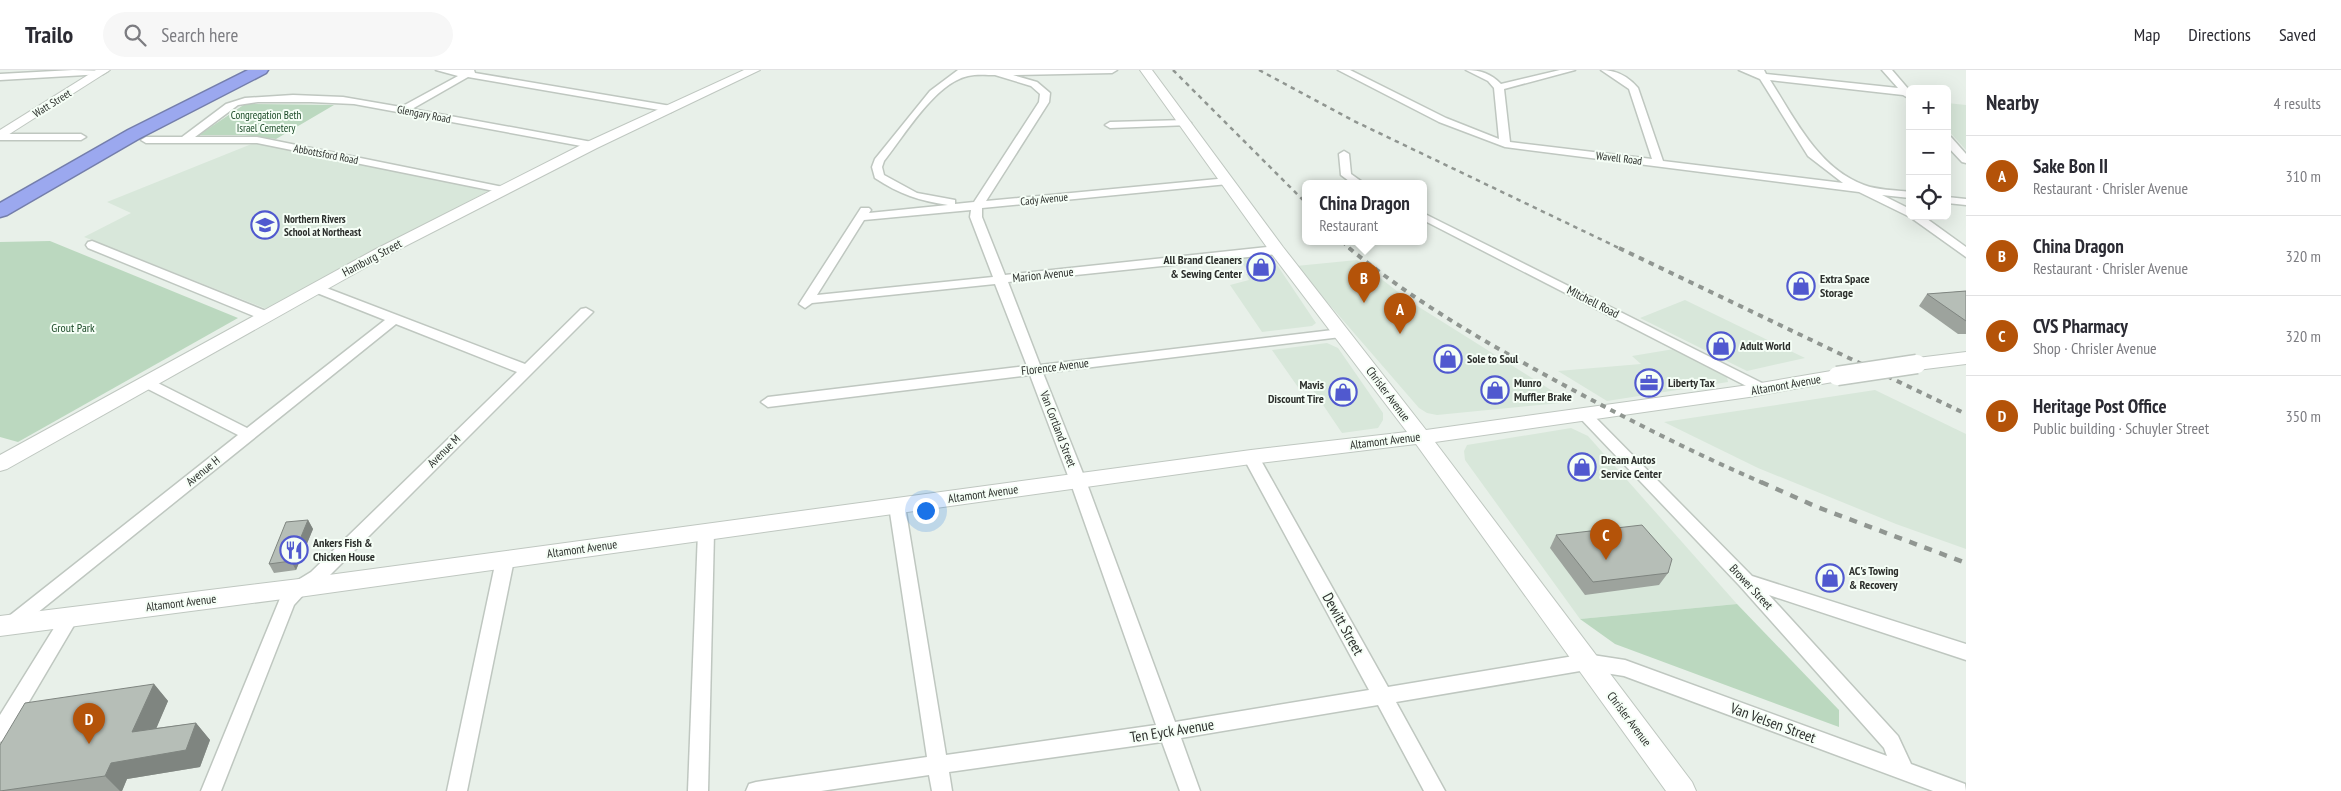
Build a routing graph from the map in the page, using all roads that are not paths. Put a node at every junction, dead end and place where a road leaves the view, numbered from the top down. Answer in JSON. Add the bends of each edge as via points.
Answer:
{"nodes":[{"id":1,"x":104,"y":70,"type":"edge"},
{"id":2,"x":243,"y":70,"type":"edge"},
{"id":3,"x":260,"y":70,"type":"edge"},
{"id":4,"x":441,"y":70,"type":"edge"},
{"id":5,"x":754,"y":70,"type":"edge"},
{"id":6,"x":1112,"y":70,"type":"edge"},
{"id":7,"x":1146,"y":70,"type":"edge"},
{"id":8,"x":1344,"y":70,"type":"edge"},
{"id":9,"x":1471,"y":70,"type":"edge"},
{"id":10,"x":1570,"y":70,"type":"edge"},
{"id":11,"x":1606,"y":70,"type":"edge"},
{"id":12,"x":1744,"y":70,"type":"edge"},
{"id":13,"x":1887,"y":70,"type":"edge"},
{"id":14,"x":1038,"y":71,"type":"edge"},
{"id":15,"x":472,"y":72,"type":"edge"},
{"id":16,"x":972,"y":72,"type":"edge"},
{"id":17,"x":995,"y":72,"type":"junction"},
{"id":18,"x":947,"y":73,"type":"dead end"},
{"id":19,"x":1761,"y":74,"type":"edge"},
{"id":20,"x":0,"y":77,"type":"edge"},
{"id":21,"x":1034,"y":84,"type":"junction"},
{"id":22,"x":1499,"y":87,"type":"junction"},
{"id":23,"x":1906,"y":93,"type":"edge"},
{"id":24,"x":1906,"y":94,"type":"edge"},
{"id":25,"x":671,"y":108,"type":"junction"},
{"id":26,"x":402,"y":110,"type":"junction"},
{"id":27,"x":1186,"y":124,"type":"junction"},
{"id":28,"x":1110,"y":125,"type":"dead end"},
{"id":29,"x":0,"y":136,"type":"edge"},
{"id":30,"x":81,"y":137,"type":"dead end"},
{"id":31,"x":186,"y":139,"type":"junction"},
{"id":32,"x":146,"y":140,"type":"dead end"},
{"id":33,"x":1951,"y":143,"type":"edge"},
{"id":34,"x":1505,"y":144,"type":"junction"},
{"id":35,"x":592,"y":145,"type":"junction"},
{"id":36,"x":1344,"y":154,"type":"dead end"},
{"id":37,"x":1966,"y":160,"type":"edge"},
{"id":38,"x":1659,"y":164,"type":"junction"},
{"id":39,"x":1354,"y":180,"type":"edge"},
{"id":40,"x":1228,"y":181,"type":"junction"},
{"id":41,"x":504,"y":190,"type":"junction"},
{"id":42,"x":1864,"y":190,"type":"junction"},
{"id":43,"x":1906,"y":195,"type":"edge"},
{"id":44,"x":0,"y":199,"type":"edge"},
{"id":45,"x":1951,"y":200,"type":"edge"},
{"id":46,"x":1966,"y":202,"type":"edge"},
{"id":47,"x":971,"y":206,"type":"junction"},
{"id":48,"x":0,"y":211,"type":"edge"},
{"id":49,"x":1906,"y":212,"type":"edge"},
{"id":50,"x":1427,"y":218,"type":"edge"},
{"id":51,"x":1921,"y":220,"type":"edge"},
{"id":52,"x":92,"y":245,"type":"dead end"},
{"id":53,"x":1277,"y":250,"type":"junction"},
{"id":54,"x":1966,"y":252,"type":"edge"},
{"id":55,"x":1000,"y":280,"type":"junction"},
{"id":56,"x":316,"y":288,"type":"junction"},
{"id":57,"x":806,"y":302,"type":"joint"},
{"id":58,"x":586,"y":312,"type":"dead end"},
{"id":59,"x":266,"y":316,"type":"junction"},
{"id":60,"x":395,"y":318,"type":"junction"},
{"id":61,"x":1341,"y":333,"type":"junction"},
{"id":62,"x":1966,"y":358,"type":"edge"},
{"id":63,"x":1036,"y":369,"type":"junction"},
{"id":64,"x":526,"y":370,"type":"junction"},
{"id":65,"x":147,"y":383,"type":"junction"},
{"id":66,"x":1763,"y":389,"type":"junction"},
{"id":67,"x":768,"y":402,"type":"dead end"},
{"id":68,"x":1584,"y":414,"type":"junction"},
{"id":69,"x":249,"y":435,"type":"junction"},
{"id":70,"x":1421,"y":437,"type":"junction"},
{"id":71,"x":1251,"y":457,"type":"junction"},
{"id":72,"x":0,"y":464,"type":"edge"},
{"id":73,"x":1078,"y":481,"type":"junction"},
{"id":74,"x":897,"y":506,"type":"junction"},
{"id":75,"x":706,"y":532,"type":"junction"},
{"id":76,"x":505,"y":560,"type":"junction"},
{"id":77,"x":1745,"y":580,"type":"junction"},
{"id":78,"x":299,"y":588,"type":"junction"},
{"id":79,"x":70,"y":617,"type":"junction"},
{"id":80,"x":5,"y":626,"type":"edge"},
{"id":81,"x":1966,"y":652,"type":"edge"},
{"id":82,"x":1586,"y":662,"type":"junction"},
{"id":83,"x":1382,"y":696,"type":"junction"},
{"id":84,"x":1168,"y":732,"type":"junction"},
{"id":85,"x":0,"y":734,"type":"edge"},
{"id":86,"x":938,"y":766,"type":"junction"},
{"id":87,"x":1904,"y":771,"type":"junction"},
{"id":88,"x":211,"y":791,"type":"edge"},
{"id":89,"x":456,"y":791,"type":"edge"},
{"id":90,"x":698,"y":791,"type":"edge"},
{"id":91,"x":756,"y":791,"type":"edge"},
{"id":92,"x":942,"y":791,"type":"edge"},
{"id":93,"x":1190,"y":791,"type":"edge"},
{"id":94,"x":1434,"y":791,"type":"edge"},
{"id":95,"x":1682,"y":791,"type":"edge"},
{"id":96,"x":1958,"y":791,"type":"edge"}],
"edges":[{"from":1,"to":20,"type":"street"},
{"from":1,"to":29,"type":"main road","name":"Watt Street"},
{"from":2,"to":44,"type":"highway","via":[[127,128]]},
{"from":3,"to":48,"type":"highway","via":[[134,134]]},
{"from":4,"to":15,"type":"street"},
{"from":5,"to":25,"type":"main road","name":"Hamburg Street"},
{"from":6,"to":14,"type":"street"},
{"from":7,"to":27,"type":"main road","name":"Chrisler Avenue"},
{"from":8,"to":34,"type":"street","name":"Wavell Road","via":[[1451,125]]},
{"from":9,"to":22,"type":"street","via":[[1491,79]]},
{"from":10,"to":22,"type":"street"},
{"from":11,"to":38,"type":"street","via":[[1632,88]]},
{"from":12,"to":19,"type":"street"},
{"from":13,"to":23,"type":"street"},
{"from":14,"to":17,"type":"street"},
{"from":14,"to":21,"type":"street"},
{"from":15,"to":25,"type":"street"},
{"from":15,"to":26,"type":"street"},
{"from":16,"to":17,"type":"street"},
{"from":16,"to":18,"type":"street"},
{"from":16,"to":47,"type":"street","via":[[946,82],[933,93],[877,167],[879,176],[914,197]]},
{"from":17,"to":21,"type":"street"},
{"from":19,"to":24,"type":"street"},
{"from":19,"to":42,"type":"street","via":[[1812,154],[1826,168]]},
{"from":21,"to":47,"type":"street","via":[[1046,93],[1044,102]]},
{"from":22,"to":34,"type":"street"},
{"from":25,"to":35,"type":"main road","name":"Hamburg Street"},
{"from":26,"to":31,"type":"street","name":"Glengary Road","via":[[328,99],[254,100],[236,103]]},
{"from":26,"to":35,"type":"street","name":"Glengary Road"},
{"from":27,"to":28,"type":"street"},
{"from":27,"to":40,"type":"main road","name":"Chrisler Avenue"},
{"from":29,"to":30,"type":"street"},
{"from":31,"to":32,"type":"street","name":"Abbottsford Road"},
{"from":31,"to":41,"type":"street","name":"Abbottsford Road","via":[[257,140]]},
{"from":33,"to":37,"type":"street"},
{"from":34,"to":38,"type":"street","name":"Wavell Road"},
{"from":35,"to":41,"type":"main road","name":"Hamburg Street"},
{"from":36,"to":39,"type":"street","via":[[1346,175]]},
{"from":38,"to":42,"type":"street","name":"Wavell Road"},
{"from":40,"to":47,"type":"street","name":"Cady Avenue"},
{"from":40,"to":53,"type":"main road","name":"Chrisler Avenue"},
{"from":41,"to":56,"type":"main road","name":"Hamburg Street"},
{"from":42,"to":43,"type":"street","name":"Wavell Road"},
{"from":42,"to":49,"type":"street"},
{"from":45,"to":46,"type":"street"},
{"from":47,"to":55,"type":"street","name":"Van Cortland Street"},
{"from":47,"to":57,"type":"street","name":"Cady Avenue","via":[[863,213]]},
{"from":50,"to":66,"type":"street","name":"MItchell Road"},
{"from":51,"to":54,"type":"street"},
{"from":52,"to":59,"type":"street"},
{"from":53,"to":55,"type":"street","name":"Marion Avenue"},
{"from":53,"to":61,"type":"main road","name":"Chrisler Avenue"},
{"from":55,"to":57,"type":"street","name":"Marion Avenue"},
{"from":55,"to":63,"type":"street","name":"Van Cortland Street"},
{"from":56,"to":59,"type":"main road","name":"Hamburg Street"},
{"from":56,"to":60,"type":"street"},
{"from":58,"to":64,"type":"street","name":"Avenue M"},
{"from":59,"to":65,"type":"main road","name":"Hamburg Street"},
{"from":60,"to":64,"type":"street"},
{"from":60,"to":69,"type":"street","name":"Avenue H"},
{"from":61,"to":63,"type":"street","name":"Florence Avenue"},
{"from":61,"to":70,"type":"main road","name":"Chrisler Avenue"},
{"from":62,"to":66,"type":"main road","name":"Altamont Avenue","bridge":true},
{"from":63,"to":67,"type":"street","name":"Florence Avenue"},
{"from":63,"to":73,"type":"street","name":"Van Cortland Street"},
{"from":64,"to":78,"type":"street","name":"Avenue M","via":[[317,576]]},
{"from":65,"to":69,"type":"street"},
{"from":65,"to":72,"type":"main road","name":"Hamburg Street"},
{"from":66,"to":68,"type":"main road","name":"Altamont Avenue"},
{"from":68,"to":70,"type":"main road","name":"Altamont Avenue"},
{"from":68,"to":77,"type":"street","name":"Brower Street"},
{"from":69,"to":80,"type":"street","name":"Avenue H"},
{"from":70,"to":71,"type":"main road","name":"Altamont Avenue"},
{"from":70,"to":82,"type":"main road","name":"Chrisler Avenue"},
{"from":71,"to":73,"type":"main road","name":"Altamont Avenue"},
{"from":71,"to":83,"type":"street","name":"Dewitt Street"},
{"from":73,"to":74,"type":"main road","name":"Altamont Avenue"},
{"from":73,"to":84,"type":"street","name":"Van Cortland Street"},
{"from":74,"to":75,"type":"main road","name":"Altamont Avenue"},
{"from":74,"to":86,"type":"street"},
{"from":75,"to":76,"type":"main road","name":"Altamont Avenue"},
{"from":75,"to":90,"type":"street"},
{"from":76,"to":78,"type":"main road","name":"Altamont Avenue"},
{"from":76,"to":89,"type":"street"},
{"from":77,"to":81,"type":"street"},
{"from":77,"to":87,"type":"street","name":"Brower Street","via":[[1891,742]]},
{"from":78,"to":79,"type":"main road","name":"Altamont Avenue"},
{"from":78,"to":88,"type":"street","name":"Avenue M","via":[[287,602]]},
{"from":79,"to":80,"type":"main road","name":"Altamont Avenue"},
{"from":79,"to":85,"type":"street"},
{"from":82,"to":83,"type":"street","name":"Ten Eyck Avenue"},
{"from":82,"to":87,"type":"street","name":"Van Velsen Street","via":[[1625,668]]},
{"from":82,"to":95,"type":"main road","name":"Chrisler Avenue"},
{"from":83,"to":84,"type":"street","name":"Ten Eyck Avenue"},
{"from":83,"to":94,"type":"street","name":"Dewitt Street"},
{"from":84,"to":86,"type":"street","name":"Ten Eyck Avenue"},
{"from":84,"to":93,"type":"street","name":"Van Cortland Street"},
{"from":86,"to":91,"type":"street","name":"Ten Eyck Avenue"},
{"from":86,"to":92,"type":"street"},
{"from":87,"to":96,"type":"street","name":"Van Velsen Street"}]}
